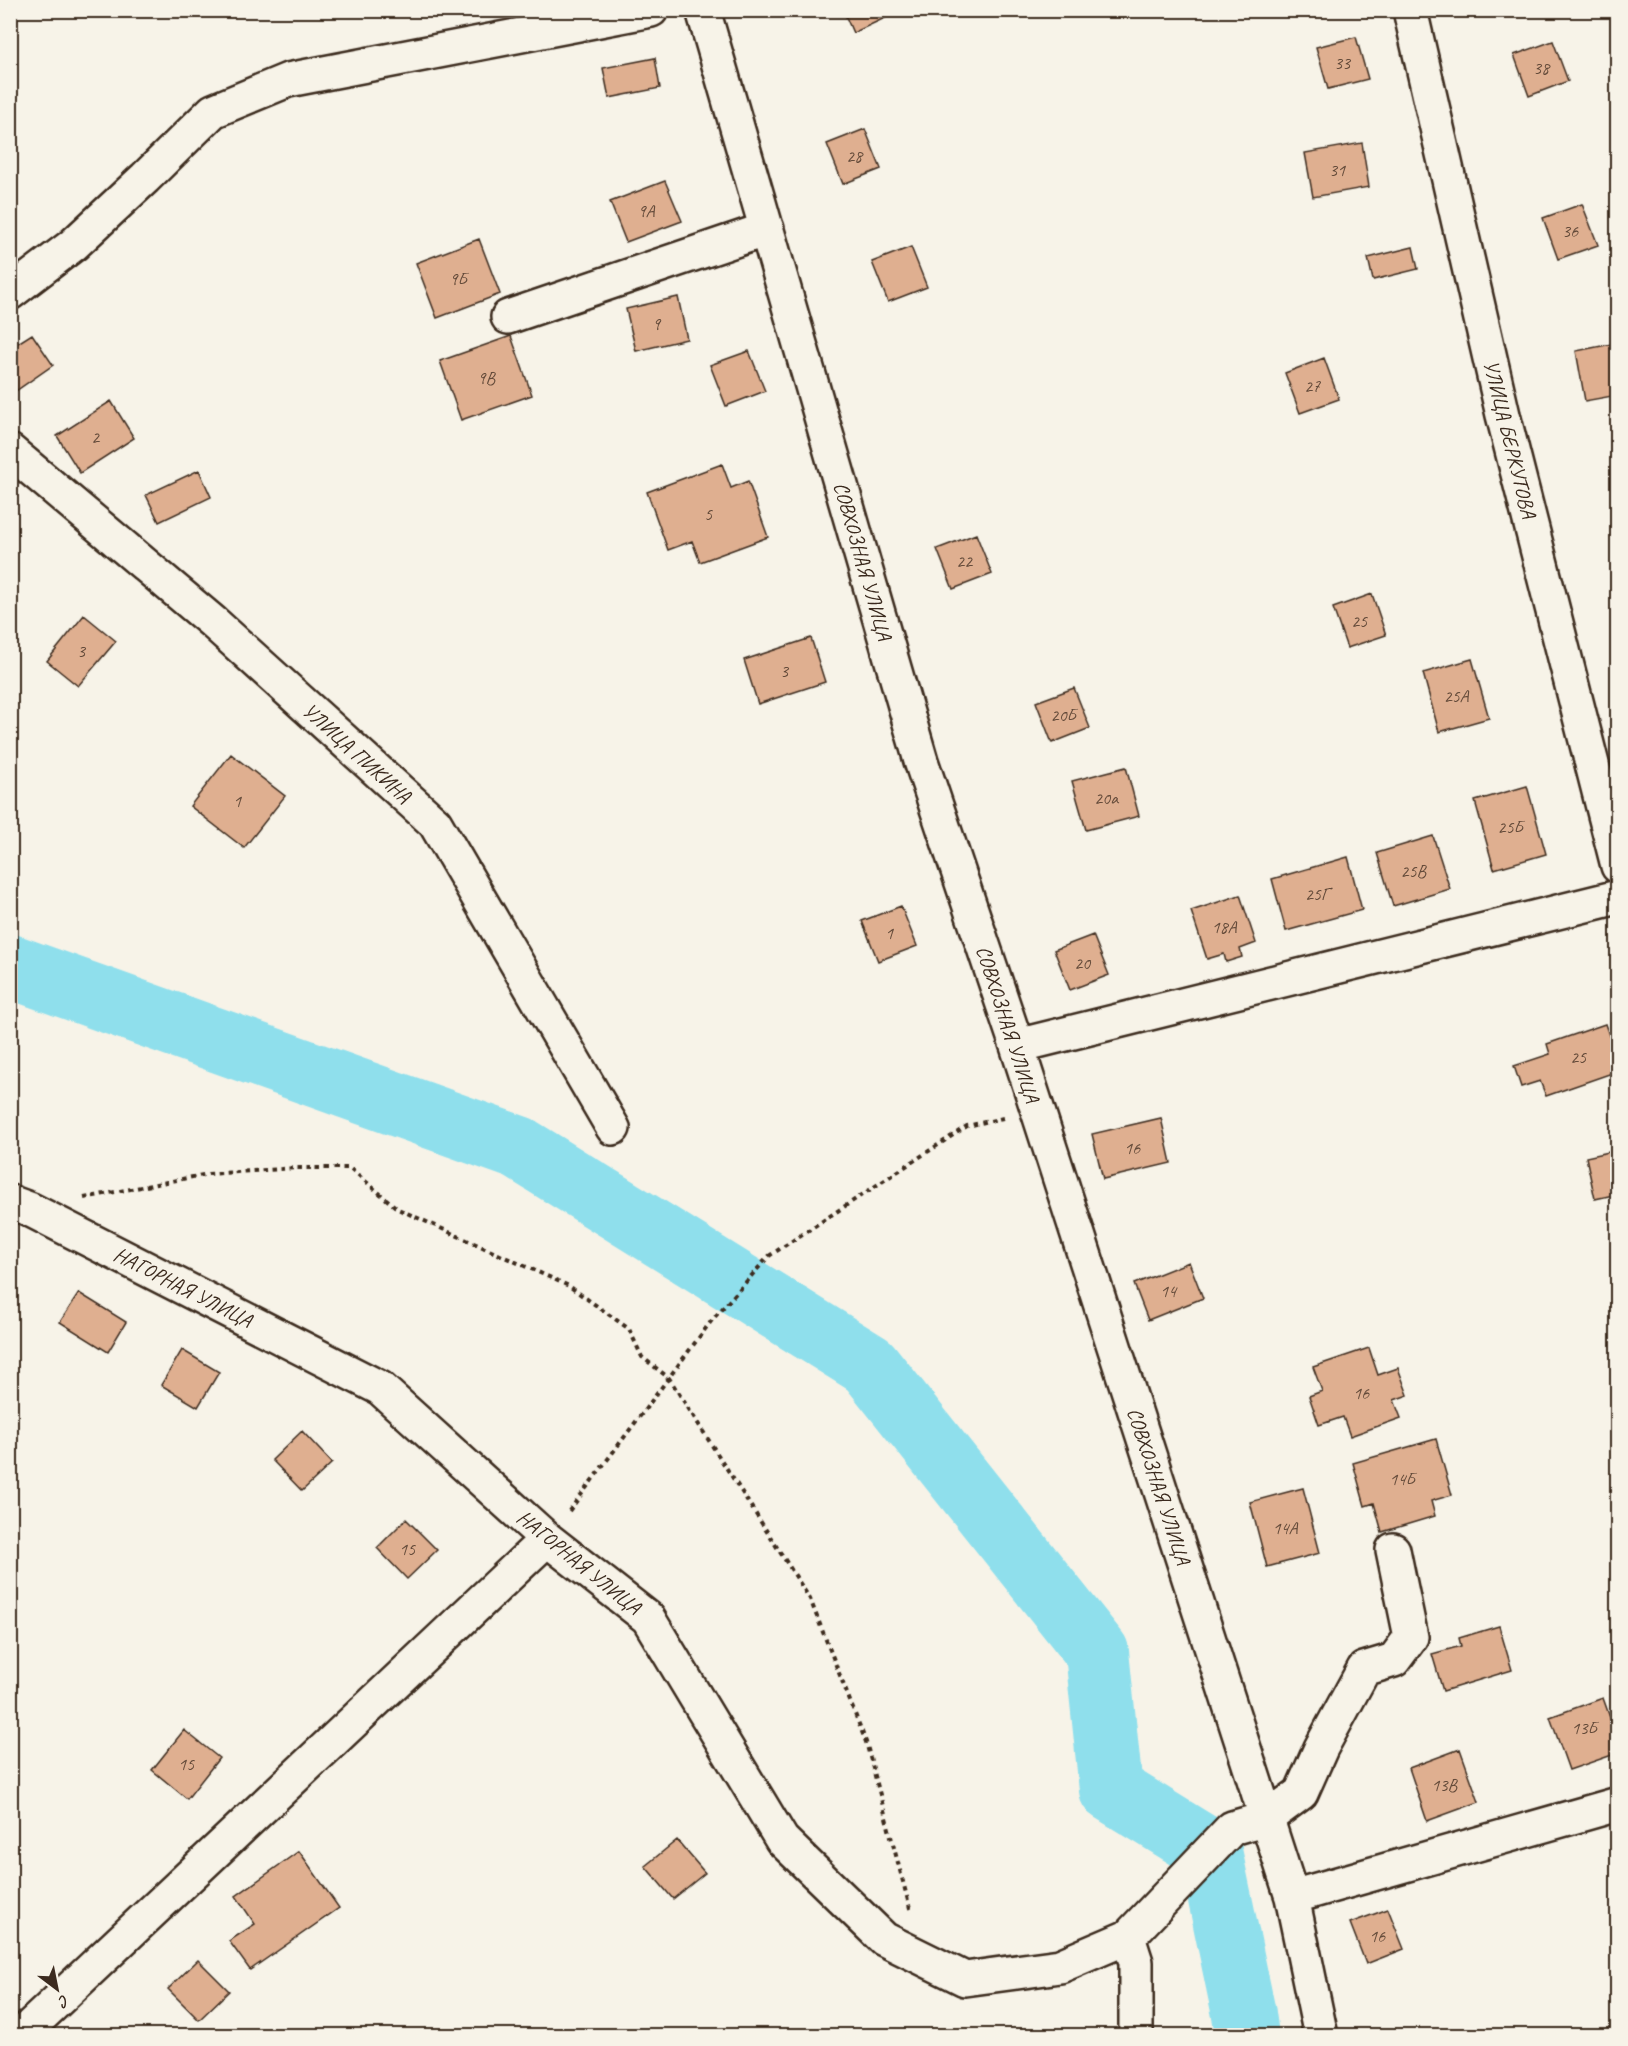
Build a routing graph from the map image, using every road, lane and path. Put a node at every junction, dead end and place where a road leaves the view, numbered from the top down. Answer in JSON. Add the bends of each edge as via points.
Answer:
{"nodes":[{"id":1,"x":651,"y":10,"type":"edge"},
{"id":2,"x":703,"y":10,"type":"edge"},
{"id":3,"x":1419,"y":13,"type":"edge"},
{"id":4,"x":766,"y":229,"type":"junction"},
{"id":5,"x":10,"y":293,"type":"edge"},
{"id":6,"x":508,"y":317,"type":"dead end"},
{"id":7,"x":10,"y":451,"type":"edge"},
{"id":8,"x":1617,"y":866,"type":"edge"},
{"id":9,"x":1617,"y":897,"type":"edge"},
{"id":10,"x":1017,"y":1046,"type":"junction"},
{"id":11,"x":1036,"y":1111,"type":"junction"},
{"id":12,"x":614,"y":1128,"type":"dead end"},
{"id":13,"x":20,"y":1205,"type":"edge"},
{"id":14,"x":669,"y":1378,"type":"junction"},
{"id":15,"x":547,"y":1539,"type":"junction"},
{"id":16,"x":1393,"y":1550,"type":"dead end"},
{"id":17,"x":1617,"y":1804,"type":"edge"},
{"id":18,"x":1267,"y":1818,"type":"junction"},
{"id":19,"x":1292,"y":1897,"type":"junction"},
{"id":20,"x":911,"y":1912,"type":"dead end"},
{"id":21,"x":1128,"y":1937,"type":"junction"},
{"id":22,"x":23,"y":2028,"type":"edge"},
{"id":23,"x":1136,"y":2036,"type":"edge"},
{"id":24,"x":1321,"y":2036,"type":"edge"}],
"edges":[{"from":1,"to":5,"type":"street","via":[[288,80],[213,111],[73,245]]},
{"from":2,"to":4,"type":"street","name":"СОВХОЗНАЯ УЛИЦА"},
{"from":3,"to":8,"type":"street","name":"УЛИЦА БЕРКУТОВА","via":[[1503,415]]},
{"from":4,"to":6,"type":"street"},
{"from":4,"to":10,"type":"street","name":"СОВХОЗНАЯ УЛИЦА","via":[[921,762]]},
{"from":7,"to":12,"type":"street","name":"УЛИЦА ПИКИНА","via":[[213,622],[435,824]]},
{"from":9,"to":10,"type":"street"},
{"from":10,"to":11,"type":"street","name":"СОВХОЗНАЯ УЛИЦА"},
{"from":11,"to":14,"type":"path","via":[[967,1126],[769,1256],[712,1320]]},
{"from":11,"to":18,"type":"street","name":"СОВХОЗНАЯ УЛИЦА"},
{"from":13,"to":14,"type":"path","via":[[208,1174],[350,1168],[398,1209],[568,1286],[628,1329],[642,1357]]},
{"from":13,"to":15,"type":"street","name":"НАГОРНАЯ УЛИЦА","via":[[380,1388]]},
{"from":14,"to":15,"type":"path"},
{"from":14,"to":20,"type":"path","via":[[810,1599],[866,1742]]},
{"from":15,"to":21,"type":"street","name":"НАГОРНАЯ УЛИЦА","via":[[648,1618],[782,1840],[884,1939],[965,1979],[1060,1965]]},
{"from":15,"to":22,"type":"street"},
{"from":16,"to":18,"type":"street","via":[[1411,1637],[1394,1660],[1364,1669],[1301,1793]]},
{"from":17,"to":19,"type":"street"},
{"from":18,"to":19,"type":"street","name":"СОВХОЗНАЯ УЛИЦА"},
{"from":18,"to":21,"type":"street","name":"НАГОРНАЯ УЛИЦА","via":[[1232,1828]]},
{"from":19,"to":24,"type":"street","name":"СОВХОЗНАЯ УЛИЦА"},
{"from":21,"to":23,"type":"street","via":[[1136,1962]]}]}
